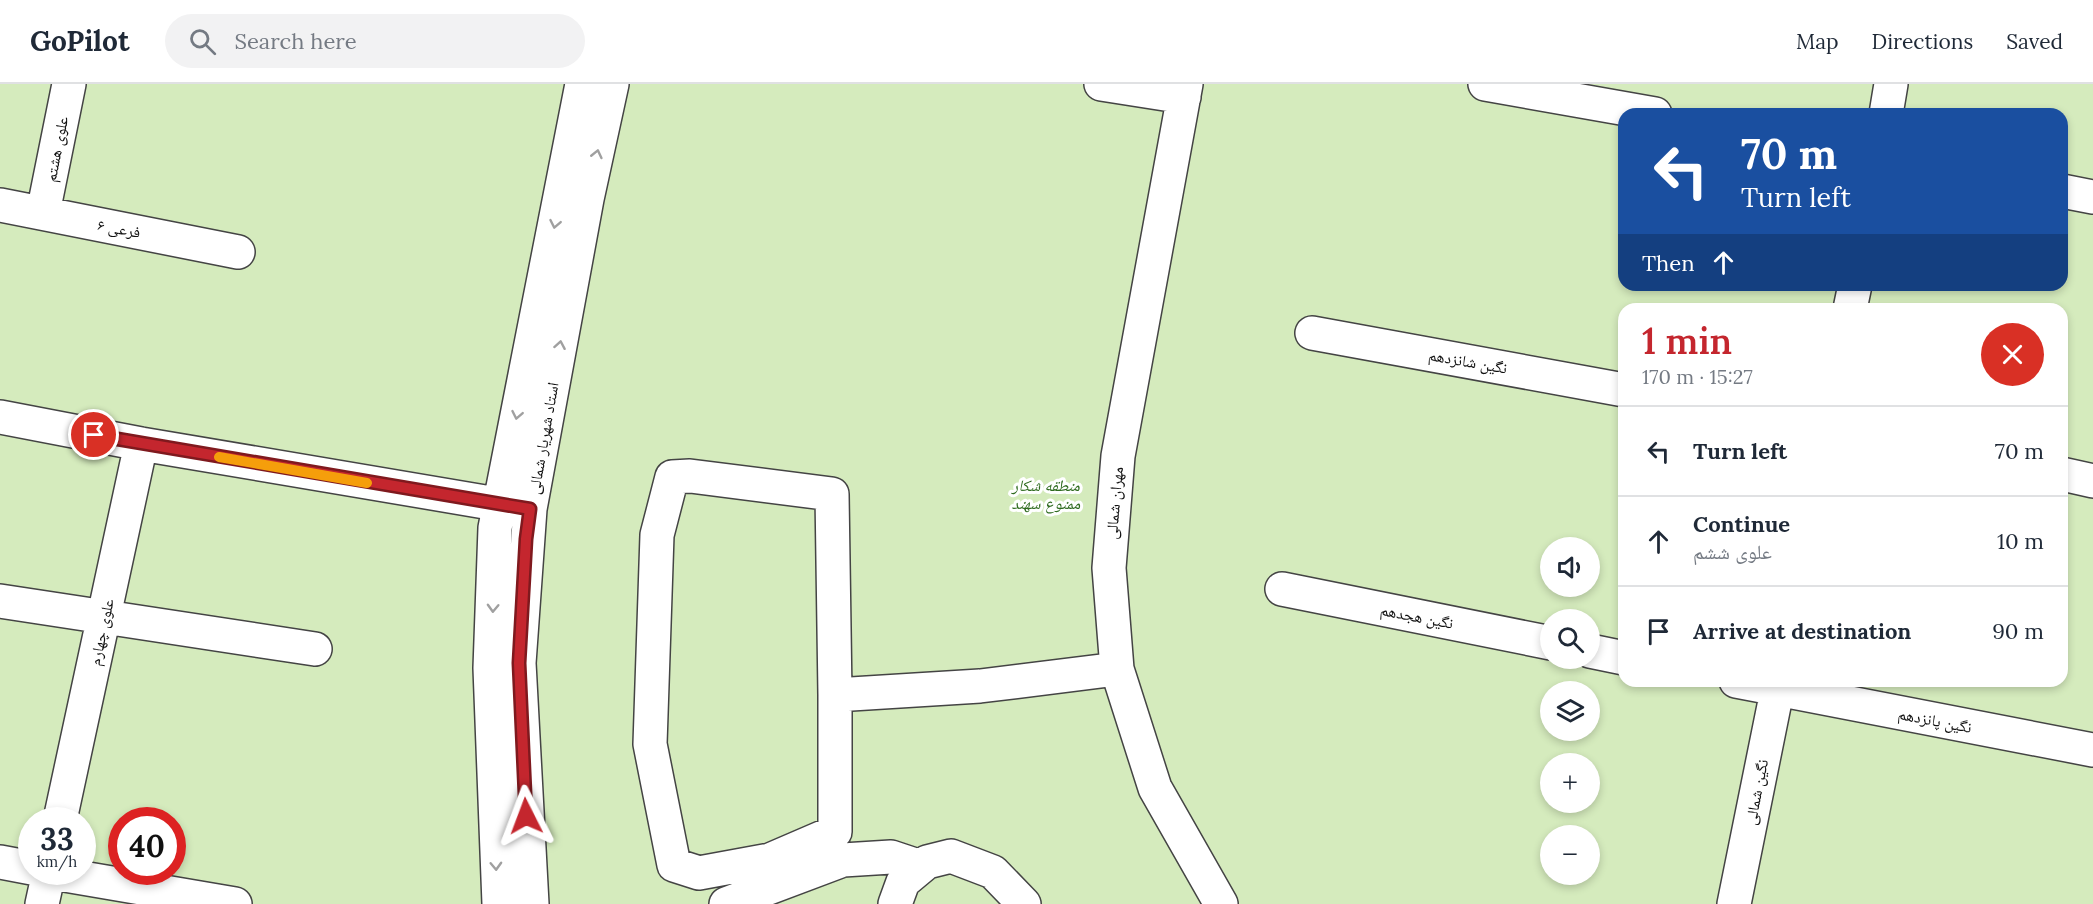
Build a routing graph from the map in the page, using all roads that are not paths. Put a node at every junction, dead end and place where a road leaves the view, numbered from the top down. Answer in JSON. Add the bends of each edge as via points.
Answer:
{"nodes":[{"id":1,"x":69,"y":84,"type":"edge"},
{"id":2,"x":582,"y":84,"type":"edge"},
{"id":3,"x":612,"y":84,"type":"edge"},
{"id":4,"x":1101,"y":84,"type":"edge"},
{"id":5,"x":1485,"y":84,"type":"edge"},
{"id":6,"x":1892,"y":84,"type":"edge"},
{"id":7,"x":1185,"y":91,"type":"edge"},
{"id":8,"x":1621,"y":108,"type":"edge"},
{"id":9,"x":1887,"y":108,"type":"edge"},
{"id":10,"x":2068,"y":192,"type":"edge"},
{"id":11,"x":2093,"y":197,"type":"edge"},
{"id":12,"x":0,"y":204,"type":"edge"},
{"id":13,"x":43,"y":213,"type":"junction"},
{"id":14,"x":238,"y":252,"type":"dead end"},
{"id":15,"x":1312,"y":333,"type":"dead end"},
{"id":16,"x":1618,"y":389,"type":"edge"},
{"id":17,"x":0,"y":417,"type":"edge"},
{"id":18,"x":141,"y":444,"type":"junction"},
{"id":19,"x":2068,"y":475,"type":"edge"},
{"id":20,"x":2093,"y":480,"type":"edge"},
{"id":21,"x":515,"y":507,"type":"junction"},
{"id":22,"x":1282,"y":589,"type":"dead end"},
{"id":23,"x":0,"y":601,"type":"edge"},
{"id":24,"x":104,"y":617,"type":"junction"},
{"id":25,"x":1540,"y":642,"type":"edge"},
{"id":26,"x":315,"y":649,"type":"dead end"},
{"id":27,"x":1600,"y":653,"type":"edge"},
{"id":28,"x":1618,"y":657,"type":"edge"},
{"id":29,"x":1117,"y":669,"type":"junction"},
{"id":30,"x":1778,"y":687,"type":"edge"},
{"id":31,"x":1788,"y":687,"type":"edge"},
{"id":32,"x":835,"y":695,"type":"junction"},
{"id":33,"x":2093,"y":750,"type":"edge"},
{"id":34,"x":63,"y":807,"type":"edge"},
{"id":35,"x":0,"y":862,"type":"edge"},
{"id":36,"x":18,"y":865,"type":"edge"},
{"id":37,"x":921,"y":867,"type":"junction"},
{"id":38,"x":96,"y":880,"type":"edge"},
{"id":39,"x":46,"y":885,"type":"edge"},
{"id":40,"x":42,"y":904,"type":"edge"},
{"id":41,"x":235,"y":904,"type":"edge"},
{"id":42,"x":499,"y":904,"type":"edge"},
{"id":43,"x":532,"y":904,"type":"edge"},
{"id":44,"x":726,"y":904,"type":"edge"},
{"id":45,"x":895,"y":904,"type":"edge"},
{"id":46,"x":1024,"y":904,"type":"edge"},
{"id":47,"x":1221,"y":904,"type":"edge"},
{"id":48,"x":1734,"y":904,"type":"edge"}],
"edges":[{"from":1,"to":13,"type":"street","name":"علوی هشتم"},
{"from":2,"to":21,"type":"street","name":"استاد شهریار شمالی","one_way":true},
{"from":21,"to":3,"type":"street","name":"استاد شهریار شمالی","one_way":true},
{"from":4,"to":7,"type":"street"},
{"from":5,"to":8,"type":"street"},
{"from":6,"to":9,"type":"street"},
{"from":7,"to":29,"type":"street","name":"مهران شمالی","via":[[1118,456],[1108,568]]},
{"from":10,"to":11,"type":"street"},
{"from":12,"to":13,"type":"street","name":"فرعی ۶"},
{"from":13,"to":14,"type":"street","name":"فرعی ۶"},
{"from":15,"to":16,"type":"street","name":"نگین شانزدهم"},
{"from":17,"to":18,"type":"street"},
{"from":18,"to":21,"type":"street"},
{"from":18,"to":24,"type":"street","name":"علوی چهارم"},
{"from":19,"to":20,"type":"street"},
{"from":21,"to":42,"type":"street","name":"استاد شهریار شمالی","one_way":true,"via":[[495,528],[490,668]]},
{"from":21,"to":43,"type":"street","name":"استاد شهریار شمالی","via":[[526,539],[519,663]]},
{"from":22,"to":25,"type":"street","name":"نگین هجدهم"},
{"from":23,"to":24,"type":"street"},
{"from":24,"to":26,"type":"street"},
{"from":24,"to":34,"type":"street","name":"علوی چهارم"},
{"from":27,"to":28,"type":"street"},
{"from":29,"to":32,"type":"street","via":[[980,686]]},
{"from":29,"to":47,"type":"street","name":"مهران شمالی","via":[[1155,788]]},
{"from":30,"to":48,"type":"street","name":"نگین شمالی"},
{"from":31,"to":33,"type":"street","name":"نگین پانزدهم"},
{"from":32,"to":32,"type":"street","via":[[832,494],[672,477],[657,535],[650,744],[674,865],[699,873],[770,860],[835,832]]},
{"from":35,"to":36,"type":"street"},
{"from":37,"to":44,"type":"street","via":[[891,857],[843,860]]},
{"from":37,"to":45,"type":"street","via":[[903,882]]},
{"from":37,"to":46,"type":"street","via":[[951,856],[993,872]]},
{"from":38,"to":41,"type":"street"},
{"from":39,"to":40,"type":"street"}]}
